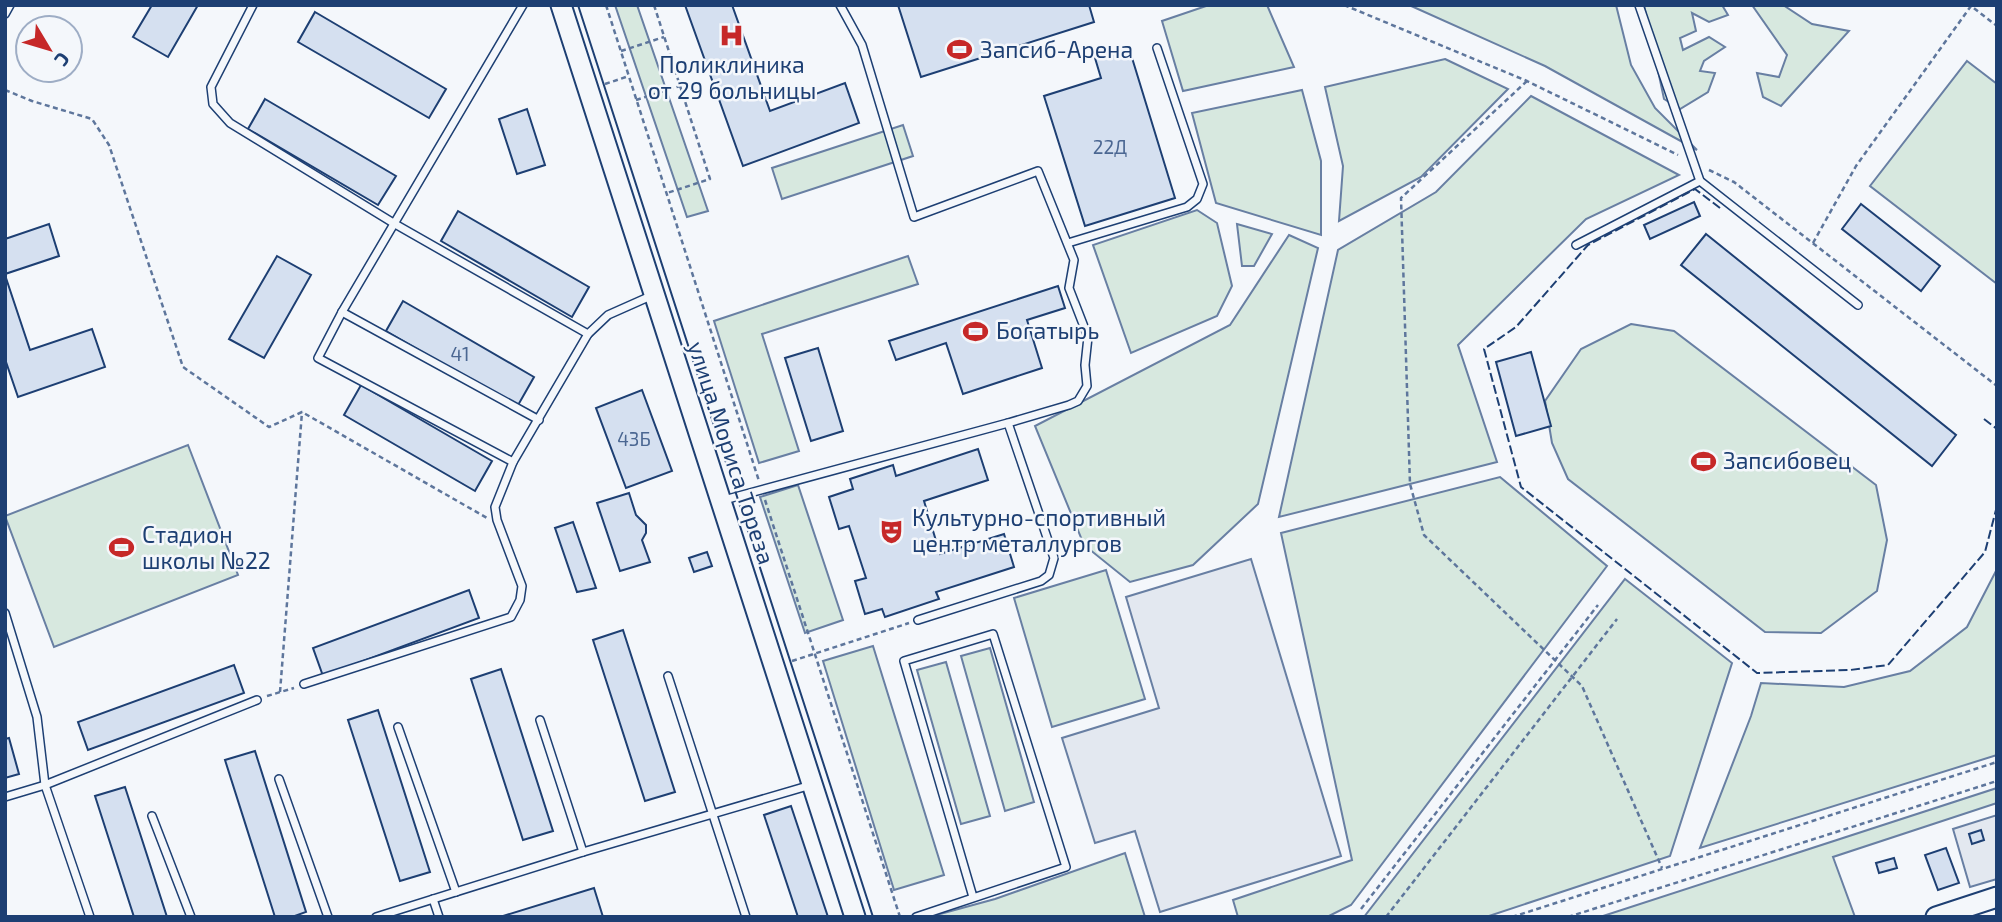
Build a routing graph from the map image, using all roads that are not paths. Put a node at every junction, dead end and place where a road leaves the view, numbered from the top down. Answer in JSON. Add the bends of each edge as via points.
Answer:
{"nodes":[{"id":1,"x":10,"y":5,"type":"edge"},
{"id":2,"x":253,"y":5,"type":"edge"},
{"id":3,"x":523,"y":5,"type":"edge"},
{"id":4,"x":561,"y":5,"type":"edge"},
{"id":5,"x":839,"y":5,"type":"edge"},
{"id":6,"x":1639,"y":5,"type":"edge"},
{"id":7,"x":5,"y":14,"type":"edge"},
{"id":8,"x":1157,"y":48,"type":"dead end"},
{"id":9,"x":1700,"y":181,"type":"junction"},
{"id":10,"x":395,"y":224,"type":"junction"},
{"id":11,"x":1068,"y":243,"type":"junction"},
{"id":12,"x":1576,"y":245,"type":"dead end"},
{"id":13,"x":654,"y":295,"type":"junction"},
{"id":14,"x":1858,"y":305,"type":"dead end"},
{"id":15,"x":342,"y":312,"type":"junction"},
{"id":16,"x":588,"y":334,"type":"junction"},
{"id":17,"x":539,"y":420,"type":"junction"},
{"id":18,"x":1008,"y":424,"type":"junction"},
{"id":19,"x":513,"y":462,"type":"junction"},
{"id":20,"x":721,"y":501,"type":"junction"},
{"id":21,"x":5,"y":613,"type":"edge"},
{"id":22,"x":918,"y":620,"type":"road end"},
{"id":23,"x":667,"y":676,"type":"dead end"},
{"id":24,"x":304,"y":684,"type":"road end"},
{"id":25,"x":257,"y":700,"type":"road end"},
{"id":26,"x":540,"y":720,"type":"dead end"},
{"id":27,"x":398,"y":727,"type":"dead end"},
{"id":28,"x":279,"y":779,"type":"dead end"},
{"id":29,"x":45,"y":785,"type":"junction"},
{"id":30,"x":813,"y":785,"type":"junction"},
{"id":31,"x":5,"y":797,"type":"edge"},
{"id":32,"x":713,"y":815,"type":"junction"},
{"id":33,"x":152,"y":817,"type":"dead end"},
{"id":34,"x":583,"y":852,"type":"junction"},
{"id":35,"x":456,"y":892,"type":"junction"},
{"id":36,"x":973,"y":897,"type":"junction"},
{"id":37,"x":1997,"y":897,"type":"edge"},
{"id":38,"x":433,"y":899,"type":"junction"},
{"id":39,"x":1947,"y":915,"type":"edge"},
{"id":40,"x":90,"y":917,"type":"edge"},
{"id":41,"x":191,"y":917,"type":"edge"},
{"id":42,"x":328,"y":917,"type":"edge"},
{"id":43,"x":376,"y":917,"type":"edge"},
{"id":44,"x":439,"y":917,"type":"edge"},
{"id":45,"x":746,"y":917,"type":"edge"},
{"id":46,"x":855,"y":917,"type":"edge"},
{"id":47,"x":916,"y":917,"type":"edge"}],
"edges":[{"from":1,"to":7,"type":"lane"},
{"from":2,"to":10,"type":"lane","via":[[211,88],[214,104],[230,123]]},
{"from":3,"to":10,"type":"lane"},
{"from":4,"to":13,"type":"street","name":"улица Мориса Тореза"},
{"from":5,"to":11,"type":"lane","via":[[862,45],[914,217],[1038,171]]},
{"from":6,"to":9,"type":"lane"},
{"from":8,"to":11,"type":"lane","via":[[1203,184],[1197,199],[1187,207]]},
{"from":9,"to":12,"type":"lane"},
{"from":9,"to":14,"type":"lane"},
{"from":10,"to":15,"type":"lane"},
{"from":10,"to":16,"type":"lane"},
{"from":11,"to":18,"type":"lane","via":[[1074,260],[1069,288],[1088,337],[1087,386],[1078,401]]},
{"from":13,"to":16,"type":"lane","via":[[608,315]]},
{"from":13,"to":20,"type":"street","name":"улица Мориса Тореза"},
{"from":15,"to":17,"type":"lane"},
{"from":15,"to":19,"type":"lane","via":[[318,358]]},
{"from":16,"to":17,"type":"lane"},
{"from":17,"to":19,"type":"lane"},
{"from":18,"to":20,"type":"lane"},
{"from":18,"to":22,"type":"lane","via":[[1054,558],[1049,575]]},
{"from":19,"to":24,"type":"lane","via":[[495,506],[522,586],[511,617]]},
{"from":20,"to":30,"type":"street","name":"улица Мориса Тореза"},
{"from":21,"to":29,"type":"lane","via":[[37,717]]},
{"from":23,"to":32,"type":"lane"},
{"from":25,"to":29,"type":"lane"},
{"from":26,"to":34,"type":"lane"},
{"from":27,"to":35,"type":"lane"},
{"from":28,"to":42,"type":"lane"},
{"from":29,"to":31,"type":"lane"},
{"from":29,"to":40,"type":"lane"},
{"from":30,"to":32,"type":"lane"},
{"from":30,"to":46,"type":"street","name":"улица Мориса Тореза"},
{"from":32,"to":34,"type":"lane"},
{"from":32,"to":45,"type":"lane"},
{"from":33,"to":41,"type":"lane"},
{"from":34,"to":35,"type":"lane"},
{"from":35,"to":38,"type":"lane"},
{"from":36,"to":36,"type":"lane","via":[[904,661],[993,634],[1066,867]]},
{"from":36,"to":47,"type":"lane"},
{"from":37,"to":39,"type":"street"},
{"from":38,"to":43,"type":"lane"},
{"from":38,"to":44,"type":"lane"}]}
